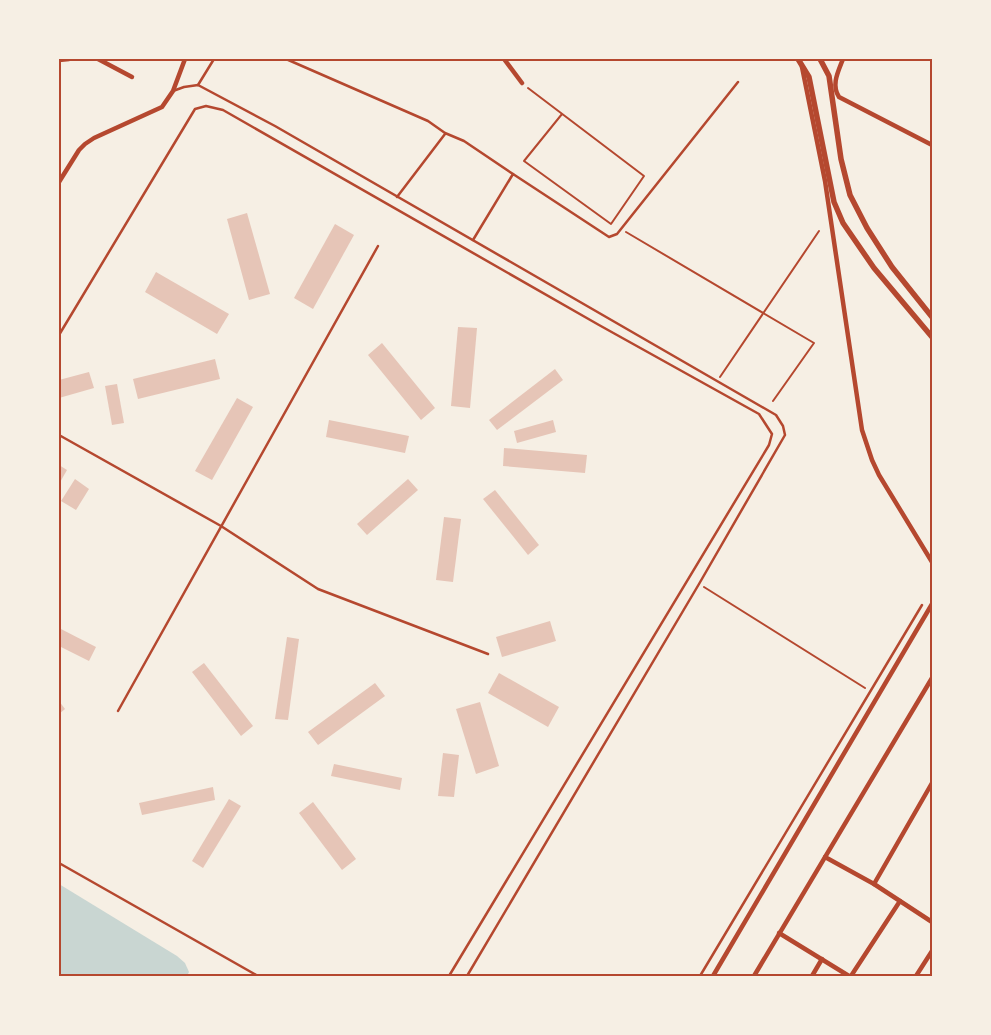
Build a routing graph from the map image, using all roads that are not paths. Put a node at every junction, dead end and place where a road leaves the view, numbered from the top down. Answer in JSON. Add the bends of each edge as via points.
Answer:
{"nodes":[{"id":1,"x":69,"y":59,"type":"edge"},
{"id":2,"x":98,"y":59,"type":"edge"},
{"id":3,"x":185,"y":59,"type":"edge"},
{"id":4,"x":214,"y":59,"type":"edge"},
{"id":5,"x":286,"y":59,"type":"edge"},
{"id":6,"x":504,"y":59,"type":"edge"},
{"id":7,"x":798,"y":59,"type":"edge"},
{"id":8,"x":820,"y":59,"type":"edge"},
{"id":9,"x":843,"y":59,"type":"edge"},
{"id":10,"x":59,"y":60,"type":"edge"},
{"id":11,"x":802,"y":66,"type":"junction"},
{"id":12,"x":132,"y":77,"type":"dead end"},
{"id":13,"x":738,"y":82,"type":"dead end"},
{"id":14,"x":522,"y":83,"type":"road end"},
{"id":15,"x":198,"y":86,"type":"junction"},
{"id":16,"x":173,"y":91,"type":"junction"},
{"id":17,"x":445,"y":133,"type":"junction"},
{"id":18,"x":932,"y":145,"type":"edge"},
{"id":19,"x":514,"y":174,"type":"junction"},
{"id":20,"x":59,"y":182,"type":"edge"},
{"id":21,"x":397,"y":197,"type":"junction"},
{"id":22,"x":473,"y":240,"type":"junction"},
{"id":23,"x":378,"y":246,"type":"dead end"},
{"id":24,"x":932,"y":317,"type":"edge"},
{"id":25,"x":59,"y":335,"type":"edge"},
{"id":26,"x":932,"y":337,"type":"edge"},
{"id":27,"x":59,"y":435,"type":"edge"},
{"id":28,"x":221,"y":526,"type":"junction"},
{"id":29,"x":932,"y":562,"type":"edge"},
{"id":30,"x":932,"y":604,"type":"edge"},
{"id":31,"x":922,"y":605,"type":"dead end"},
{"id":32,"x":488,"y":654,"type":"dead end"},
{"id":33,"x":932,"y":678,"type":"edge"},
{"id":34,"x":118,"y":711,"type":"dead end"},
{"id":35,"x":932,"y":783,"type":"edge"},
{"id":36,"x":825,"y":857,"type":"junction"},
{"id":37,"x":59,"y":863,"type":"edge"},
{"id":38,"x":874,"y":884,"type":"junction"},
{"id":39,"x":900,"y":901,"type":"junction"},
{"id":40,"x":932,"y":922,"type":"edge"},
{"id":41,"x":779,"y":933,"type":"junction"},
{"id":42,"x":932,"y":951,"type":"edge"},
{"id":43,"x":822,"y":959,"type":"junction"},
{"id":44,"x":258,"y":976,"type":"edge"},
{"id":45,"x":449,"y":976,"type":"edge"},
{"id":46,"x":467,"y":976,"type":"edge"},
{"id":47,"x":700,"y":976,"type":"edge"},
{"id":48,"x":713,"y":976,"type":"edge"},
{"id":49,"x":754,"y":976,"type":"edge"},
{"id":50,"x":812,"y":976,"type":"edge"},
{"id":51,"x":850,"y":976,"type":"edge"},
{"id":52,"x":916,"y":976,"type":"edge"}],
"edges":[{"from":1,"to":10,"type":"street"},
{"from":2,"to":12,"type":"street"},
{"from":3,"to":16,"type":"street"},
{"from":4,"to":15,"type":"lane"},
{"from":5,"to":17,"type":"lane","via":[[428,121]]},
{"from":6,"to":14,"type":"street"},
{"from":7,"to":11,"type":"street"},
{"from":8,"to":24,"type":"street","via":[[829,76],[850,196],[892,267]]},
{"from":9,"to":18,"type":"street","via":[[834,85],[839,97]]},
{"from":11,"to":26,"type":"street","via":[[809,77],[834,202],[843,223],[874,268]]},
{"from":11,"to":29,"type":"street","via":[[825,181],[862,430],[879,475]]},
{"from":13,"to":19,"type":"lane","via":[[617,234],[609,237]]},
{"from":15,"to":16,"type":"lane"},
{"from":15,"to":21,"type":"lane","via":[[275,126]]},
{"from":16,"to":20,"type":"street","via":[[162,107],[85,144]]},
{"from":17,"to":19,"type":"lane","via":[[464,140]]},
{"from":17,"to":21,"type":"lane"},
{"from":19,"to":22,"type":"lane"},
{"from":21,"to":22,"type":"lane"},
{"from":22,"to":46,"type":"lane","via":[[776,415],[785,435]]},
{"from":23,"to":28,"type":"lane"},
{"from":25,"to":45,"type":"lane","via":[[195,109],[206,106],[223,110],[759,414],[772,434],[769,445]]},
{"from":27,"to":28,"type":"lane"},
{"from":28,"to":32,"type":"lane","via":[[318,589]]},
{"from":28,"to":34,"type":"lane"},
{"from":30,"to":48,"type":"street"},
{"from":31,"to":47,"type":"lane"},
{"from":33,"to":36,"type":"street"},
{"from":35,"to":38,"type":"street"},
{"from":36,"to":38,"type":"street"},
{"from":36,"to":41,"type":"street"},
{"from":37,"to":44,"type":"lane"},
{"from":38,"to":39,"type":"street"},
{"from":39,"to":40,"type":"street"},
{"from":39,"to":51,"type":"street"},
{"from":41,"to":43,"type":"street"},
{"from":41,"to":49,"type":"street"},
{"from":42,"to":52,"type":"street"},
{"from":43,"to":50,"type":"street"},
{"from":43,"to":51,"type":"street"}]}
